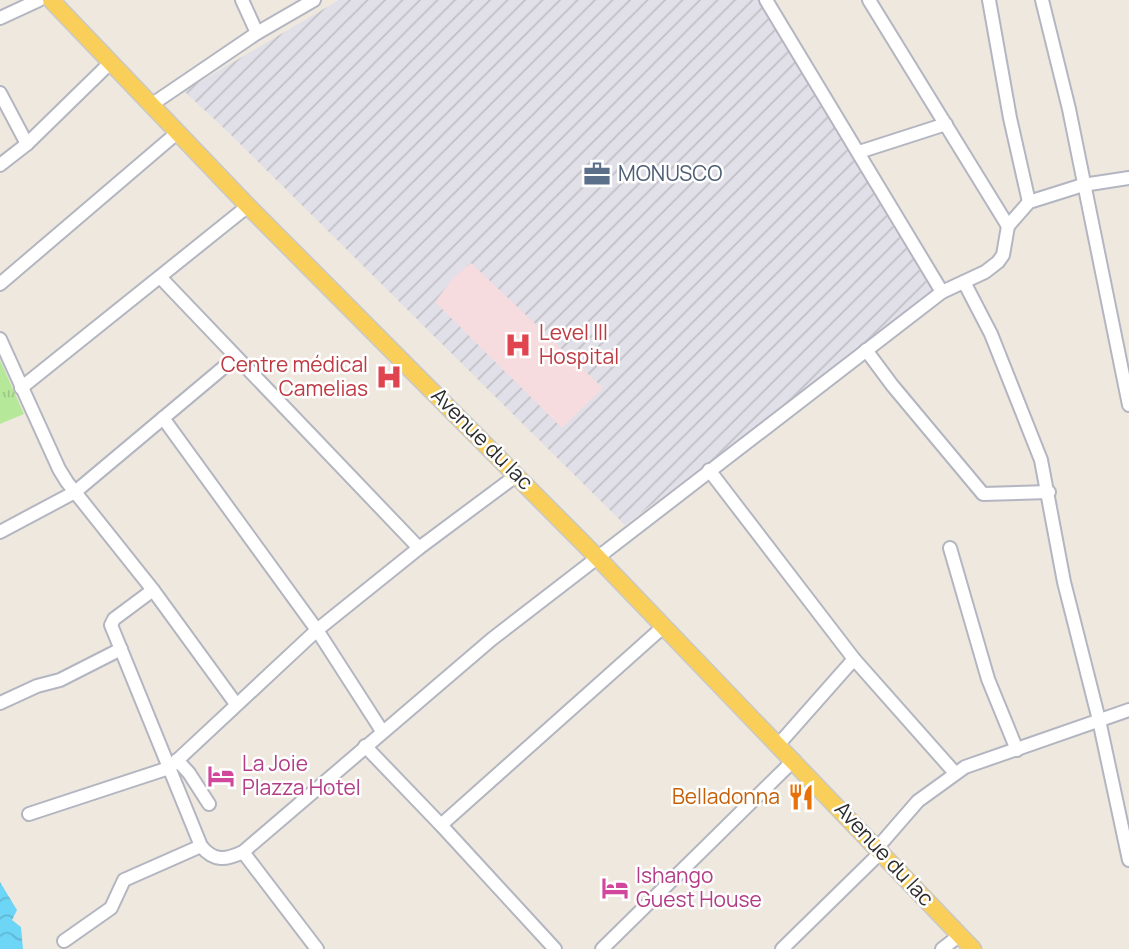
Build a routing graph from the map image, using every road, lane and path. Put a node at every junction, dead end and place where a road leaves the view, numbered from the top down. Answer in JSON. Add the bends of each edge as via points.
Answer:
{"nodes":[{"id":1,"x":39,"y":0,"type":"edge"},
{"id":2,"x":51,"y":0,"type":"edge"},
{"id":3,"x":242,"y":0,"type":"edge"},
{"id":4,"x":314,"y":0,"type":"edge"},
{"id":5,"x":869,"y":0,"type":"edge"},
{"id":6,"x":989,"y":0,"type":"edge"},
{"id":7,"x":1042,"y":0,"type":"edge"},
{"id":8,"x":769,"y":1,"type":"edge"},
{"id":9,"x":0,"y":18,"type":"edge"},
{"id":10,"x":257,"y":33,"type":"junction"},
{"id":11,"x":111,"y":62,"type":"junction"},
{"id":12,"x":0,"y":93,"type":"edge"},
{"id":13,"x":151,"y":105,"type":"junction"},
{"id":14,"x":946,"y":124,"type":"junction"},
{"id":15,"x":178,"y":132,"type":"junction"},
{"id":16,"x":27,"y":144,"type":"junction"},
{"id":17,"x":859,"y":152,"type":"junction"},
{"id":18,"x":0,"y":165,"type":"edge"},
{"id":19,"x":1129,"y":178,"type":"edge"},
{"id":20,"x":1083,"y":184,"type":"junction"},
{"id":21,"x":1029,"y":202,"type":"junction"},
{"id":22,"x":248,"y":206,"type":"junction"},
{"id":23,"x":1008,"y":226,"type":"junction"},
{"id":24,"x":160,"y":277,"type":"junction"},
{"id":25,"x":964,"y":282,"type":"junction"},
{"id":26,"x":0,"y":284,"type":"edge"},
{"id":27,"x":942,"y":292,"type":"junction"},
{"id":28,"x":0,"y":340,"type":"edge"},
{"id":29,"x":866,"y":350,"type":"junction"},
{"id":30,"x":236,"y":357,"type":"junction"},
{"id":31,"x":21,"y":388,"type":"junction"},
{"id":32,"x":1129,"y":405,"type":"edge"},
{"id":33,"x":163,"y":418,"type":"junction"},
{"id":34,"x":709,"y":470,"type":"junction"},
{"id":35,"x":517,"y":475,"type":"junction"},
{"id":36,"x":75,"y":492,"type":"junction"},
{"id":37,"x":1049,"y":492,"type":"junction"},
{"id":38,"x":0,"y":532,"type":"edge"},
{"id":39,"x":419,"y":548,"type":"junction"},
{"id":40,"x":950,"y":548,"type":"dead end"},
{"id":41,"x":597,"y":557,"type":"junction"},
{"id":42,"x":153,"y":590,"type":"junction"},
{"id":43,"x":663,"y":627,"type":"junction"},
{"id":44,"x":317,"y":630,"type":"junction"},
{"id":45,"x":121,"y":649,"type":"junction"},
{"id":46,"x":854,"y":659,"type":"junction"},
{"id":47,"x":0,"y":703,"type":"edge"},
{"id":48,"x":236,"y":704,"type":"junction"},
{"id":49,"x":1129,"y":710,"type":"edge"},
{"id":50,"x":1099,"y":720,"type":"junction"},
{"id":51,"x":382,"y":732,"type":"junction"},
{"id":52,"x":778,"y":745,"type":"junction"},
{"id":53,"x":365,"y":746,"type":"junction"},
{"id":54,"x":1017,"y":750,"type":"junction"},
{"id":55,"x":793,"y":760,"type":"junction"},
{"id":56,"x":173,"y":764,"type":"junction"},
{"id":57,"x":954,"y":773,"type":"junction"},
{"id":58,"x":209,"y":804,"type":"dead end"},
{"id":59,"x":29,"y":814,"type":"dead end"},
{"id":60,"x":441,"y":824,"type":"junction"},
{"id":61,"x":201,"y":846,"type":"junction"},
{"id":62,"x":880,"y":849,"type":"junction"},
{"id":63,"x":243,"y":852,"type":"junction"},
{"id":64,"x":1129,"y":860,"type":"edge"},
{"id":65,"x":960,"y":935,"type":"junction"},
{"id":66,"x":64,"y":941,"type":"dead end"},
{"id":67,"x":317,"y":949,"type":"edge"},
{"id":68,"x":555,"y":949,"type":"edge"},
{"id":69,"x":603,"y":949,"type":"edge"},
{"id":70,"x":782,"y":949,"type":"edge"},
{"id":71,"x":943,"y":949,"type":"edge"},
{"id":72,"x":973,"y":949,"type":"edge"}],
"edges":[{"from":1,"to":9,"type":"street"},
{"from":2,"to":11,"type":"main road","name":"Avenue du lac"},
{"from":3,"to":10,"type":"street"},
{"from":4,"to":10,"type":"street"},
{"from":5,"to":14,"type":"street"},
{"from":6,"to":21,"type":"street"},
{"from":7,"to":20,"type":"street"},
{"from":8,"to":17,"type":"street"},
{"from":10,"to":13,"type":"street"},
{"from":11,"to":13,"type":"main road","name":"Avenue du lac"},
{"from":11,"to":16,"type":"street"},
{"from":12,"to":16,"type":"street"},
{"from":13,"to":15,"type":"main road","name":"Avenue du lac"},
{"from":14,"to":17,"type":"street"},
{"from":14,"to":23,"type":"street"},
{"from":15,"to":22,"type":"main road","name":"Avenue du lac"},
{"from":15,"to":26,"type":"street"},
{"from":16,"to":18,"type":"street"},
{"from":17,"to":27,"type":"street"},
{"from":19,"to":20,"type":"street"},
{"from":20,"to":21,"type":"street"},
{"from":20,"to":32,"type":"street"},
{"from":21,"to":23,"type":"street"},
{"from":22,"to":24,"type":"street"},
{"from":22,"to":35,"type":"main road","name":"Avenue du lac"},
{"from":23,"to":25,"type":"street","via":[[998,262]]},
{"from":24,"to":30,"type":"street"},
{"from":24,"to":31,"type":"street"},
{"from":25,"to":27,"type":"street"},
{"from":25,"to":37,"type":"street","via":[[1016,394]]},
{"from":27,"to":29,"type":"street"},
{"from":28,"to":31,"type":"street"},
{"from":29,"to":34,"type":"street"},
{"from":29,"to":37,"type":"street","via":[[983,494]]},
{"from":30,"to":33,"type":"street"},
{"from":30,"to":39,"type":"street"},
{"from":31,"to":36,"type":"street","via":[[59,469]]},
{"from":33,"to":36,"type":"street"},
{"from":33,"to":44,"type":"street"},
{"from":34,"to":41,"type":"street"},
{"from":34,"to":46,"type":"street"},
{"from":35,"to":39,"type":"street"},
{"from":35,"to":41,"type":"main road","name":"Avenue du lac"},
{"from":36,"to":38,"type":"street"},
{"from":36,"to":42,"type":"street"},
{"from":37,"to":50,"type":"street","via":[[1064,582]]},
{"from":39,"to":44,"type":"street"},
{"from":40,"to":54,"type":"street","via":[[988,679]]},
{"from":41,"to":43,"type":"main road","name":"Avenue du lac"},
{"from":41,"to":51,"type":"street"},
{"from":42,"to":45,"type":"street","via":[[112,622]]},
{"from":42,"to":48,"type":"street"},
{"from":43,"to":52,"type":"main road","name":"Avenue du lac"},
{"from":43,"to":60,"type":"street"},
{"from":44,"to":48,"type":"street"},
{"from":44,"to":51,"type":"street"},
{"from":45,"to":47,"type":"street"},
{"from":45,"to":56,"type":"street"},
{"from":46,"to":52,"type":"street"},
{"from":46,"to":57,"type":"street"},
{"from":48,"to":56,"type":"street"},
{"from":49,"to":50,"type":"street"},
{"from":50,"to":54,"type":"street"},
{"from":50,"to":64,"type":"street"},
{"from":51,"to":53,"type":"street"},
{"from":52,"to":55,"type":"main road","name":"Avenue du lac"},
{"from":53,"to":60,"type":"street"},
{"from":53,"to":63,"type":"street"},
{"from":54,"to":57,"type":"street"},
{"from":55,"to":62,"type":"main road","name":"Avenue du lac"},
{"from":55,"to":69,"type":"street"},
{"from":56,"to":58,"type":"street","via":[[190,773]]},
{"from":56,"to":59,"type":"street"},
{"from":56,"to":61,"type":"street"},
{"from":57,"to":62,"type":"street","via":[[918,801]]},
{"from":60,"to":68,"type":"street"},
{"from":61,"to":63,"type":"street","via":[[218,859]]},
{"from":61,"to":66,"type":"street","via":[[124,880],[111,908]]},
{"from":62,"to":65,"type":"main road","name":"Avenue du lac"},
{"from":62,"to":70,"type":"street"},
{"from":63,"to":67,"type":"street"},
{"from":65,"to":71,"type":"street"},
{"from":65,"to":72,"type":"main road","name":"Avenue du lac"}]}
